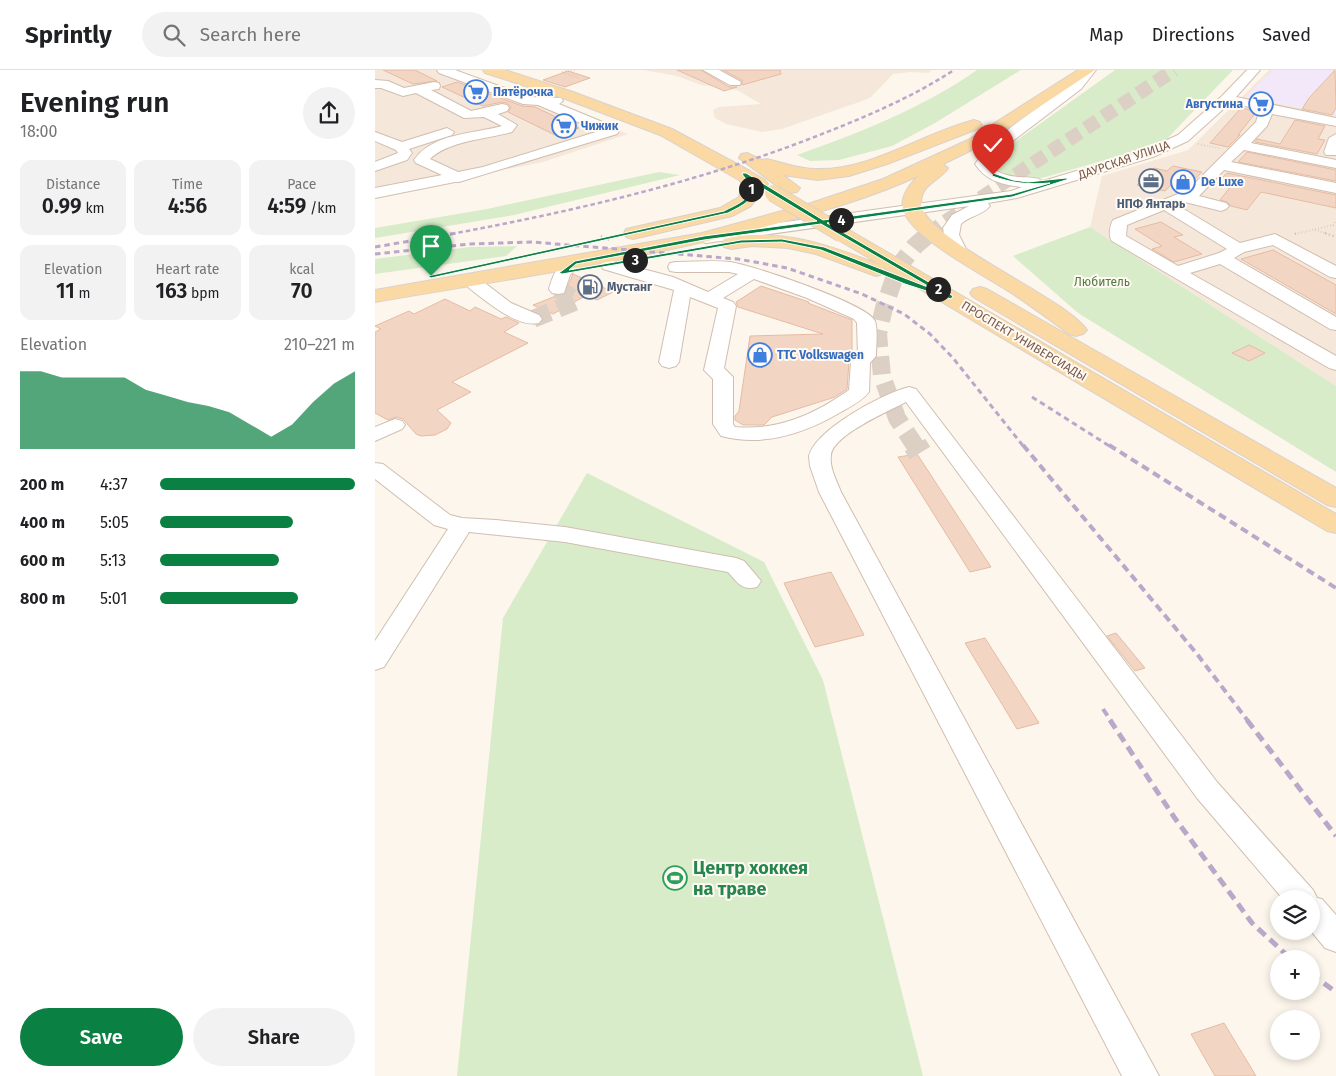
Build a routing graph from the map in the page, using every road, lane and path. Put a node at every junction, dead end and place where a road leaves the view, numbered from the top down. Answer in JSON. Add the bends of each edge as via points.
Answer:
{"nodes":[{"id":1,"x":443,"y":70,"type":"edge"},
{"id":2,"x":490,"y":70,"type":"edge"},
{"id":3,"x":521,"y":70,"type":"edge"},
{"id":4,"x":577,"y":70,"type":"edge"},
{"id":5,"x":709,"y":70,"type":"edge"},
{"id":6,"x":1069,"y":70,"type":"edge"},
{"id":7,"x":1089,"y":70,"type":"edge"},
{"id":8,"x":1255,"y":70,"type":"edge"},
{"id":9,"x":465,"y":77,"type":"junction"},
{"id":10,"x":580,"y":78,"type":"dead end"},
{"id":11,"x":735,"y":82,"type":"dead end"},
{"id":12,"x":375,"y":84,"type":"edge"},
{"id":13,"x":421,"y":90,"type":"junction"},
{"id":14,"x":1227,"y":99,"type":"junction"},
{"id":15,"x":534,"y":101,"type":"junction"},
{"id":16,"x":585,"y":101,"type":"junction"},
{"id":17,"x":1268,"y":109,"type":"junction"},
{"id":18,"x":1003,"y":114,"type":"junction"},
{"id":19,"x":469,"y":115,"type":"junction"},
{"id":20,"x":491,"y":115,"type":"junction"},
{"id":21,"x":1336,"y":122,"type":"edge"},
{"id":22,"x":699,"y":133,"type":"dead end"},
{"id":23,"x":380,"y":138,"type":"edge"},
{"id":24,"x":1194,"y":143,"type":"dead end"},
{"id":25,"x":974,"y":144,"type":"junction"},
{"id":26,"x":1241,"y":145,"type":"junction"},
{"id":27,"x":401,"y":146,"type":"junction"},
{"id":28,"x":1334,"y":151,"type":"edge"},
{"id":29,"x":1223,"y":157,"type":"junction"},
{"id":30,"x":375,"y":166,"type":"edge"},
{"id":31,"x":744,"y":174,"type":"junction"},
{"id":32,"x":459,"y":178,"type":"junction"},
{"id":33,"x":1066,"y":179,"type":"junction"},
{"id":34,"x":375,"y":181,"type":"edge"},
{"id":35,"x":1336,"y":188,"type":"edge"},
{"id":36,"x":393,"y":190,"type":"junction"},
{"id":37,"x":375,"y":193,"type":"edge"},
{"id":38,"x":1012,"y":195,"type":"junction"},
{"id":39,"x":1184,"y":197,"type":"junction"},
{"id":40,"x":1167,"y":205,"type":"junction"},
{"id":41,"x":1221,"y":206,"type":"dead end"},
{"id":42,"x":912,"y":210,"type":"junction"},
{"id":43,"x":1336,"y":221,"type":"edge"},
{"id":44,"x":1315,"y":230,"type":"junction"},
{"id":45,"x":851,"y":231,"type":"junction"},
{"id":46,"x":1336,"y":237,"type":"edge"},
{"id":47,"x":704,"y":238,"type":"junction"},
{"id":48,"x":1275,"y":239,"type":"junction"},
{"id":49,"x":960,"y":253,"type":"junction"},
{"id":50,"x":1230,"y":254,"type":"junction"},
{"id":51,"x":609,"y":265,"type":"junction"},
{"id":52,"x":678,"y":272,"type":"junction"},
{"id":53,"x":1175,"y":272,"type":"junction"},
{"id":54,"x":753,"y":273,"type":"junction"},
{"id":55,"x":1336,"y":273,"type":"edge"},
{"id":56,"x":565,"y":275,"type":"junction"},
{"id":57,"x":431,"y":281,"type":"junction"},
{"id":58,"x":475,"y":284,"type":"junction"},
{"id":59,"x":375,"y":285,"type":"edge"},
{"id":60,"x":375,"y":296,"type":"edge"},
{"id":61,"x":951,"y":297,"type":"junction"},
{"id":62,"x":709,"y":299,"type":"junction"},
{"id":63,"x":533,"y":319,"type":"dead end"},
{"id":64,"x":1336,"y":325,"type":"edge"},
{"id":65,"x":669,"y":362,"type":"dead end"},
{"id":66,"x":1336,"y":364,"type":"edge"},
{"id":67,"x":1181,"y":409,"type":"junction"},
{"id":68,"x":375,"y":469,"type":"edge"},
{"id":69,"x":1336,"y":499,"type":"edge"},
{"id":70,"x":462,"y":525,"type":"junction"},
{"id":71,"x":1336,"y":525,"type":"edge"},
{"id":72,"x":749,"y":581,"type":"dead end"},
{"id":73,"x":375,"y":661,"type":"edge"},
{"id":74,"x":1294,"y":890,"type":"edge"},
{"id":75,"x":1320,"y":919,"type":"edge"},
{"id":76,"x":1336,"y":938,"type":"edge"},
{"id":77,"x":1141,"y":1076,"type":"edge"}],
"edges":[{"from":1,"to":9,"type":"street"},
{"from":2,"to":16,"type":"main road","name":"ПРОСПЕКТ УНИВЕРСИАДЫ"},
{"from":3,"to":22,"type":"main road","via":[[656,114]]},
{"from":4,"to":10,"type":"path","via":[[562,72]]},
{"from":5,"to":11,"type":"street"},
{"from":6,"to":18,"type":"main road"},
{"from":7,"to":25,"type":"main road"},
{"from":7,"to":33,"type":"street","via":[[1076,86],[992,150],[982,164],[993,175],[1012,181],[1028,183]]},
{"from":8,"to":14,"type":"street","name":"ДАУРСКАЯ УЛИЦА"},
{"from":9,"to":13,"type":"street"},
{"from":9,"to":15,"type":"street"},
{"from":12,"to":13,"type":"street","via":[[403,92]]},
{"from":13,"to":19,"type":"street"},
{"from":14,"to":17,"type":"street"},
{"from":14,"to":33,"type":"street","name":"ДАУРСКАЯ УЛИЦА","via":[[1171,145]]},
{"from":15,"to":16,"type":"street"},
{"from":15,"to":20,"type":"street"},
{"from":15,"to":32,"type":"street","via":[[612,131]]},
{"from":16,"to":31,"type":"main road","name":"ПРОСПЕКТ УНИВЕРСИАДЫ","via":[[666,132]]},
{"from":17,"to":21,"type":"street"},
{"from":17,"to":26,"type":"street","via":[[1262,122]]},
{"from":18,"to":45,"type":"main road","name":"ПРОСПЕКТ УНИВЕРСИАДЫ","via":[[842,173],[795,172],[735,151]]},
{"from":18,"to":57,"type":"main road","via":[[923,160],[798,205],[664,236]]},
{"from":19,"to":20,"type":"street"},
{"from":19,"to":23,"type":"street"},
{"from":20,"to":27,"type":"street"},
{"from":20,"to":32,"type":"street","via":[[510,125],[485,136],[463,138],[433,148],[421,160]]},
{"from":23,"to":27,"type":"street"},
{"from":24,"to":29,"type":"path"},
{"from":25,"to":42,"type":"main road","via":[[918,184],[912,195]]},
{"from":25,"to":47,"type":"main road","via":[[866,191]]},
{"from":26,"to":28,"type":"street"},
{"from":26,"to":29,"type":"street"},
{"from":27,"to":30,"type":"street","via":[[405,153],[402,157]]},
{"from":29,"to":35,"type":"street"},
{"from":29,"to":39,"type":"street","via":[[1193,193]]},
{"from":31,"to":45,"type":"main road","name":"ПРОСПЕКТ УНИВЕРСИАДЫ","bridge":true,"via":[[773,193]]},
{"from":31,"to":57,"type":"main road","via":[[751,184],[751,194],[747,201],[726,212]]},
{"from":32,"to":36,"type":"street"},
{"from":33,"to":38,"type":"street","name":"ДАУРСКАЯ УЛИЦА"},
{"from":34,"to":36,"type":"street"},
{"from":36,"to":37,"type":"street"},
{"from":38,"to":42,"type":"street","name":"ДАУРСКАЯ УЛИЦА"},
{"from":38,"to":49,"type":"street","via":[[959,216],[952,224],[950,234]]},
{"from":39,"to":40,"type":"street"},
{"from":39,"to":41,"type":"street"},
{"from":40,"to":50,"type":"street"},
{"from":40,"to":53,"type":"street","via":[[1119,223],[1118,238]]},
{"from":42,"to":47,"type":"street","name":"ДАУРСКАЯ УЛИЦА"},
{"from":42,"to":49,"type":"main road","via":[[920,222]]},
{"from":43,"to":44,"type":"path"},
{"from":44,"to":46,"type":"path"},
{"from":44,"to":48,"type":"path"},
{"from":45,"to":61,"type":"main road","name":"ПРОСПЕКТ УНИВЕРСИАДЫ"},
{"from":45,"to":67,"type":"main road","name":"ПРОСПЕКТ УНИВЕРСИАДЫ","via":[[1023,317]]},
{"from":47,"to":56,"type":"main road","name":"ДАУРСКАЯ УЛИЦА"},
{"from":48,"to":50,"type":"street"},
{"from":48,"to":55,"type":"street"},
{"from":49,"to":67,"type":"main road","via":[[1027,295]]},
{"from":50,"to":53,"type":"street"},
{"from":50,"to":64,"type":"street"},
{"from":51,"to":52,"type":"main road"},
{"from":51,"to":52,"type":"street"},
{"from":51,"to":56,"type":"main road"},
{"from":52,"to":54,"type":"street","via":[[730,267]]},
{"from":52,"to":61,"type":"main road","via":[[741,241],[782,241],[823,248]]},
{"from":52,"to":62,"type":"street"},
{"from":52,"to":65,"type":"street"},
{"from":53,"to":66,"type":"street"},
{"from":54,"to":62,"type":"street"},
{"from":54,"to":62,"type":"street","via":[[860,315],[866,322],[867,356],[861,362],[859,392],[838,406],[792,427],[772,433],[728,432],[723,424],[723,377],[714,370],[727,306]]},
{"from":56,"to":57,"type":"main road","name":"ДАУРСКАЯ УЛИЦА"},
{"from":56,"to":58,"type":"main road"},
{"from":57,"to":58,"type":"main road"},
{"from":57,"to":59,"type":"main road","name":"ДАУРСКАЯ УЛИЦА"},
{"from":57,"to":60,"type":"main road","name":"ДАУРСКАЯ УЛИЦА"},
{"from":58,"to":63,"type":"street","via":[[505,306]]},
{"from":61,"to":71,"type":"main road","name":"ПРОСПЕКТ УНИВЕРСИАДЫ"},
{"from":67,"to":69,"type":"main road","name":"ПРОСПЕКТ УНИВЕРСИАДЫ"},
{"from":68,"to":70,"type":"street","via":[[442,520]]},
{"from":70,"to":72,"type":"street","via":[[543,531],[736,566]]},
{"from":70,"to":73,"type":"street"},
{"from":74,"to":77,"type":"street","via":[[1207,790],[909,393],[838,432],[821,451],[820,464],[830,492]]},
{"from":75,"to":76,"type":"street"}]}
